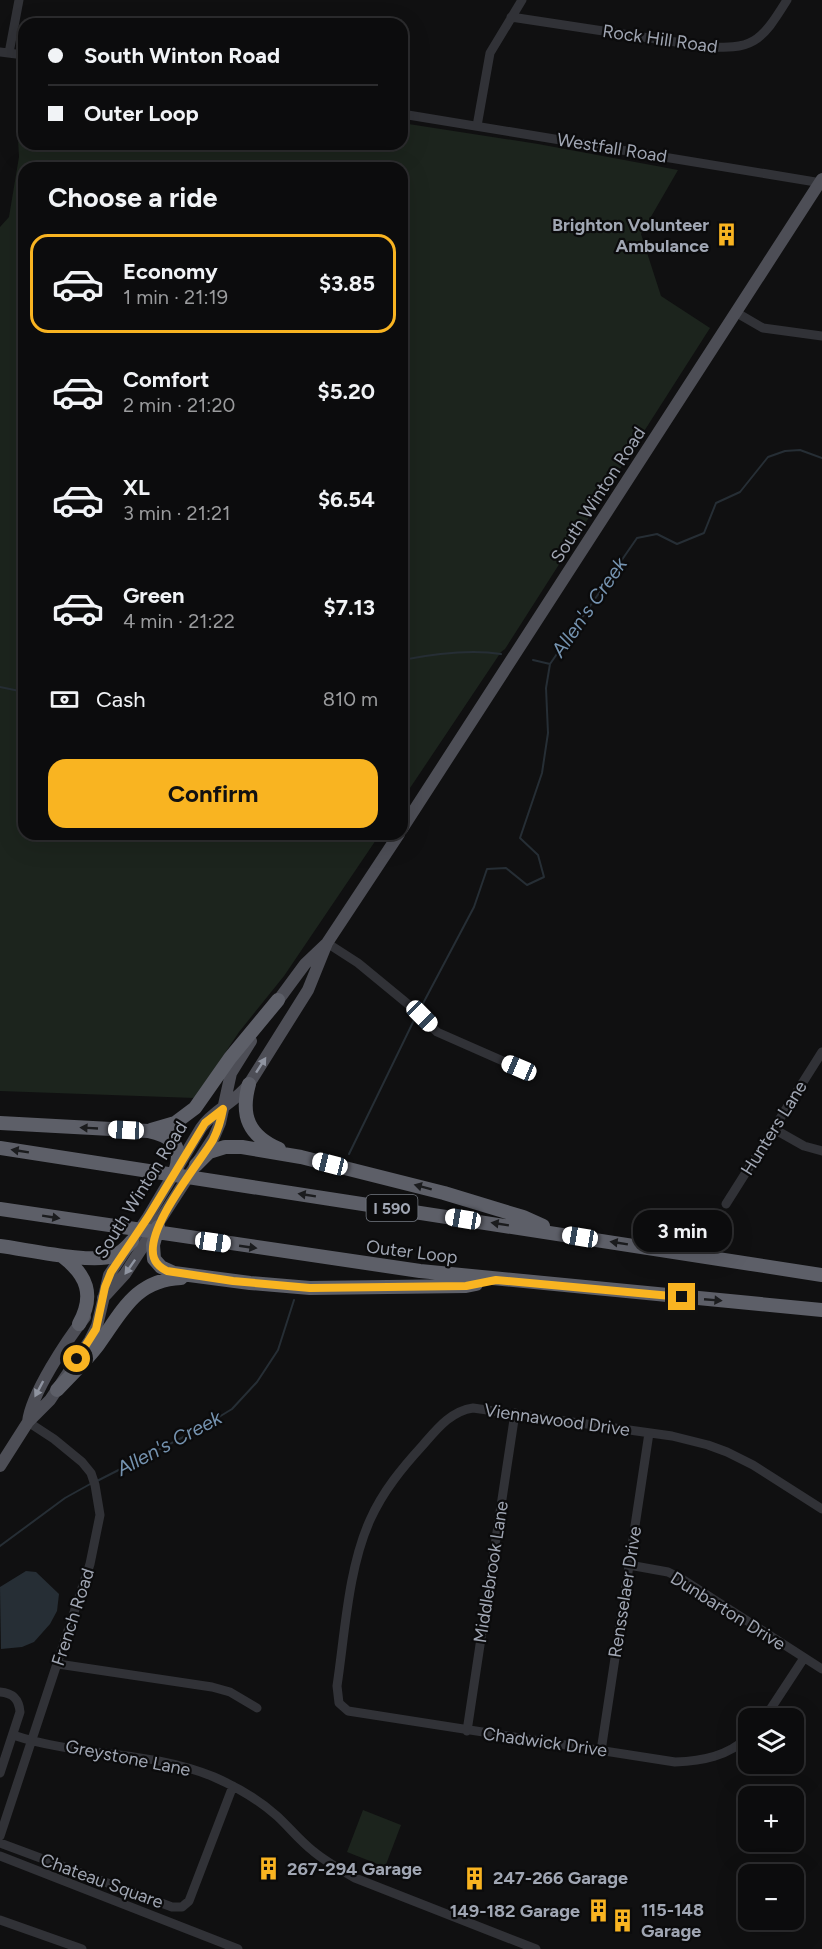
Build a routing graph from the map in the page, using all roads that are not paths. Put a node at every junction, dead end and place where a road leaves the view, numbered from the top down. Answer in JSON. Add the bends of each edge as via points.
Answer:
{"nodes":[{"id":1,"x":19,"y":0,"type":"edge"},
{"id":2,"x":522,"y":0,"type":"edge"},
{"id":3,"x":788,"y":0,"type":"edge"},
{"id":4,"x":512,"y":17,"type":"junction"},
{"id":5,"x":4,"y":52,"type":"edge"},
{"id":6,"x":408,"y":115,"type":"edge"},
{"id":7,"x":477,"y":126,"type":"junction"},
{"id":8,"x":821,"y":182,"type":"edge"},
{"id":9,"x":737,"y":313,"type":"junction"},
{"id":10,"x":822,"y":336,"type":"edge"},
{"id":11,"x":408,"y":820,"type":"edge"},
{"id":12,"x":395,"y":840,"type":"edge"},
{"id":13,"x":327,"y":943,"type":"junction"},
{"id":14,"x":278,"y":1000,"type":"junction"},
{"id":15,"x":822,"y":1052,"type":"edge"},
{"id":16,"x":519,"y":1068,"type":"dead end"},
{"id":17,"x":249,"y":1084,"type":"junction"},
{"id":18,"x":223,"y":1109,"type":"junction"},
{"id":19,"x":0,"y":1123,"type":"edge"},
{"id":20,"x":774,"y":1129,"type":"junction"},
{"id":21,"x":148,"y":1131,"type":"junction"},
{"id":22,"x":0,"y":1148,"type":"edge"},
{"id":23,"x":822,"y":1151,"type":"edge"},
{"id":24,"x":301,"y":1157,"type":"junction"},
{"id":25,"x":196,"y":1165,"type":"junction"},
{"id":26,"x":175,"y":1172,"type":"junction"},
{"id":27,"x":726,"y":1204,"type":"dead end"},
{"id":28,"x":0,"y":1209,"type":"edge"},
{"id":29,"x":158,"y":1226,"type":"junction"},
{"id":30,"x":558,"y":1233,"type":"junction"},
{"id":31,"x":132,"y":1241,"type":"junction"},
{"id":32,"x":0,"y":1246,"type":"edge"},
{"id":33,"x":62,"y":1256,"type":"junction"},
{"id":34,"x":822,"y":1275,"type":"edge"},
{"id":35,"x":204,"y":1277,"type":"junction"},
{"id":36,"x":496,"y":1280,"type":"junction"},
{"id":37,"x":102,"y":1299,"type":"junction"},
{"id":38,"x":822,"y":1310,"type":"edge"},
{"id":39,"x":79,"y":1324,"type":"junction"},
{"id":40,"x":57,"y":1390,"type":"junction"},
{"id":41,"x":515,"y":1413,"type":"junction"},
{"id":42,"x":28,"y":1422,"type":"junction"},
{"id":43,"x":649,"y":1433,"type":"junction"},
{"id":44,"x":0,"y":1466,"type":"edge"},
{"id":45,"x":822,"y":1509,"type":"edge"},
{"id":46,"x":629,"y":1565,"type":"junction"},
{"id":47,"x":804,"y":1658,"type":"junction"},
{"id":48,"x":58,"y":1664,"type":"junction"},
{"id":49,"x":822,"y":1669,"type":"edge"},
{"id":50,"x":0,"y":1692,"type":"edge"},
{"id":51,"x":339,"y":1703,"type":"joint"},
{"id":52,"x":257,"y":1708,"type":"dead end"},
{"id":53,"x":771,"y":1708,"type":"edge"},
{"id":54,"x":467,"y":1731,"type":"junction"},
{"id":55,"x":13,"y":1735,"type":"junction"},
{"id":56,"x":33,"y":1742,"type":"junction"},
{"id":57,"x":738,"y":1744,"type":"edge"},
{"id":58,"x":601,"y":1751,"type":"junction"},
{"id":59,"x":0,"y":1773,"type":"edge"},
{"id":60,"x":233,"y":1786,"type":"junction"},
{"id":61,"x":0,"y":1836,"type":"edge"},
{"id":62,"x":0,"y":1843,"type":"edge"},
{"id":63,"x":0,"y":1856,"type":"edge"},
{"id":64,"x":0,"y":1920,"type":"edge"},
{"id":65,"x":82,"y":1949,"type":"edge"},
{"id":66,"x":238,"y":1949,"type":"edge"},
{"id":67,"x":536,"y":1949,"type":"edge"}],
"edges":[{"from":1,"to":5,"type":"street"},
{"from":2,"to":4,"type":"street"},
{"from":3,"to":4,"type":"street","name":"Rock Hill Road","via":[[759,38],[732,48]]},
{"from":4,"to":7,"type":"street","via":[[490,53]]},
{"from":6,"to":7,"type":"street","name":"Westfall Road"},
{"from":7,"to":8,"type":"street","name":"Westfall Road"},
{"from":8,"to":9,"type":"main road","name":"South Winton Road"},
{"from":9,"to":10,"type":"street","via":[[763,328]]},
{"from":9,"to":11,"type":"main road","name":"South Winton Road"},
{"from":12,"to":13,"type":"main road","name":"South Winton Road"},
{"from":13,"to":14,"type":"main road","name":"South Winton Road"},
{"from":13,"to":16,"type":"street","via":[[410,1005],[437,1032]]},
{"from":17,"to":13,"type":"main road","name":"South Winton Road","one_way":true,"via":[[308,990]]},
{"from":14,"to":18,"type":"main road","name":"South Winton Road","via":[[233,1069]]},
{"from":14,"to":21,"type":"highway","via":[[195,1108],[174,1123]]},
{"from":15,"to":20,"type":"street","name":"Hunters Lane"},
{"from":17,"to":18,"type":"main road","name":"South Winton Road"},
{"from":17,"to":24,"type":"highway","via":[[245,1110],[254,1132],[272,1146]]},
{"from":18,"to":25,"type":"main road","name":"South Winton Road","via":[[217,1132]]},
{"from":18,"to":26,"type":"main road","name":"South Winton Road","via":[[205,1123]]},
{"from":21,"to":19,"type":"highway","one_way":true},
{"from":20,"to":23,"type":"street"},
{"from":20,"to":27,"type":"street","name":"Hunters Lane"},
{"from":21,"to":26,"type":"highway","via":[[165,1135],[174,1144],[178,1156]]},
{"from":30,"to":22,"type":"highway","number":"I 590","one_way":true},
{"from":24,"to":25,"type":"highway","via":[[225,1147],[209,1152]]},
{"from":30,"to":24,"type":"highway","one_way":true,"via":[[523,1217],[456,1196]]},
{"from":25,"to":29,"type":"main road","name":"South Winton Road"},
{"from":26,"to":31,"type":"main road","name":"South Winton Road"},
{"from":28,"to":36,"type":"highway","name":"Outer Loop","one_way":true},
{"from":29,"to":35,"type":"highway","via":[[153,1252],[156,1263],[170,1272]]},
{"from":29,"to":37,"type":"main road","name":"South Winton Road","one_way":true,"via":[[125,1274]]},
{"from":34,"to":30,"type":"highway","number":"I 590","one_way":true},
{"from":31,"to":33,"type":"highway","via":[[109,1257]]},
{"from":31,"to":37,"type":"main road","name":"South Winton Road","via":[[110,1275]]},
{"from":32,"to":33,"type":"highway"},
{"from":33,"to":39,"type":"highway","via":[[79,1269],[86,1285],[87,1304]]},
{"from":35,"to":36,"type":"highway","via":[[333,1288],[466,1286]]},
{"from":35,"to":40,"type":"highway","via":[[168,1279],[138,1293]]},
{"from":36,"to":38,"type":"highway","name":"Outer Loop","one_way":true},
{"from":37,"to":39,"type":"main road","name":"South Winton Road"},
{"from":37,"to":40,"type":"main road","name":"South Winton Road","via":[[93,1336]]},
{"from":39,"to":42,"type":"main road","name":"South Winton Road","one_way":true,"via":[[38,1391]]},
{"from":40,"to":42,"type":"main road","name":"South Winton Road"},
{"from":41,"to":43,"type":"street","name":"Viennawood Drive"},
{"from":41,"to":51,"type":"street","name":"Viennawood Drive","via":[[473,1408],[452,1416],[385,1492],[365,1531],[353,1578],[337,1686]]},
{"from":41,"to":54,"type":"street","name":"Middlebrook Lane"},
{"from":42,"to":44,"type":"main road","name":"South Winton Road"},
{"from":42,"to":48,"type":"street","name":"French Road","via":[[87,1468],[95,1485],[100,1515],[90,1564]]},
{"from":43,"to":45,"type":"street","name":"Viennawood Drive","via":[[691,1440],[727,1452]]},
{"from":43,"to":46,"type":"street","name":"Rensselaer Drive"},
{"from":46,"to":47,"type":"street","name":"Dunbarton Drive","via":[[668,1572],[682,1579]]},
{"from":46,"to":58,"type":"street","name":"Rensselaer Drive"},
{"from":47,"to":49,"type":"street","name":"Dunbarton Drive"},
{"from":47,"to":53,"type":"street"},
{"from":48,"to":52,"type":"street","via":[[212,1687],[230,1692]]},
{"from":48,"to":56,"type":"street","name":"French Road"},
{"from":50,"to":55,"type":"street","via":[[19,1702]]},
{"from":51,"to":54,"type":"street","name":"Chadwick Drive","via":[[354,1713]]},
{"from":54,"to":58,"type":"street","name":"Chadwick Drive"},
{"from":55,"to":56,"type":"street","name":"Greystone Lane"},
{"from":55,"to":59,"type":"street"},
{"from":56,"to":60,"type":"street","name":"Greystone Lane","via":[[187,1767]]},
{"from":56,"to":61,"type":"street","name":"French Road"},
{"from":57,"to":58,"type":"street","name":"Chadwick Drive","via":[[716,1756],[689,1761]]},
{"from":60,"to":62,"type":"street","name":"Chateau Square","via":[[189,1901],[182,1907],[172,1907]]},
{"from":60,"to":67,"type":"street","name":"Greystone Lane","via":[[256,1799],[335,1867]]},
{"from":63,"to":66,"type":"street"},
{"from":64,"to":65,"type":"street"}]}
